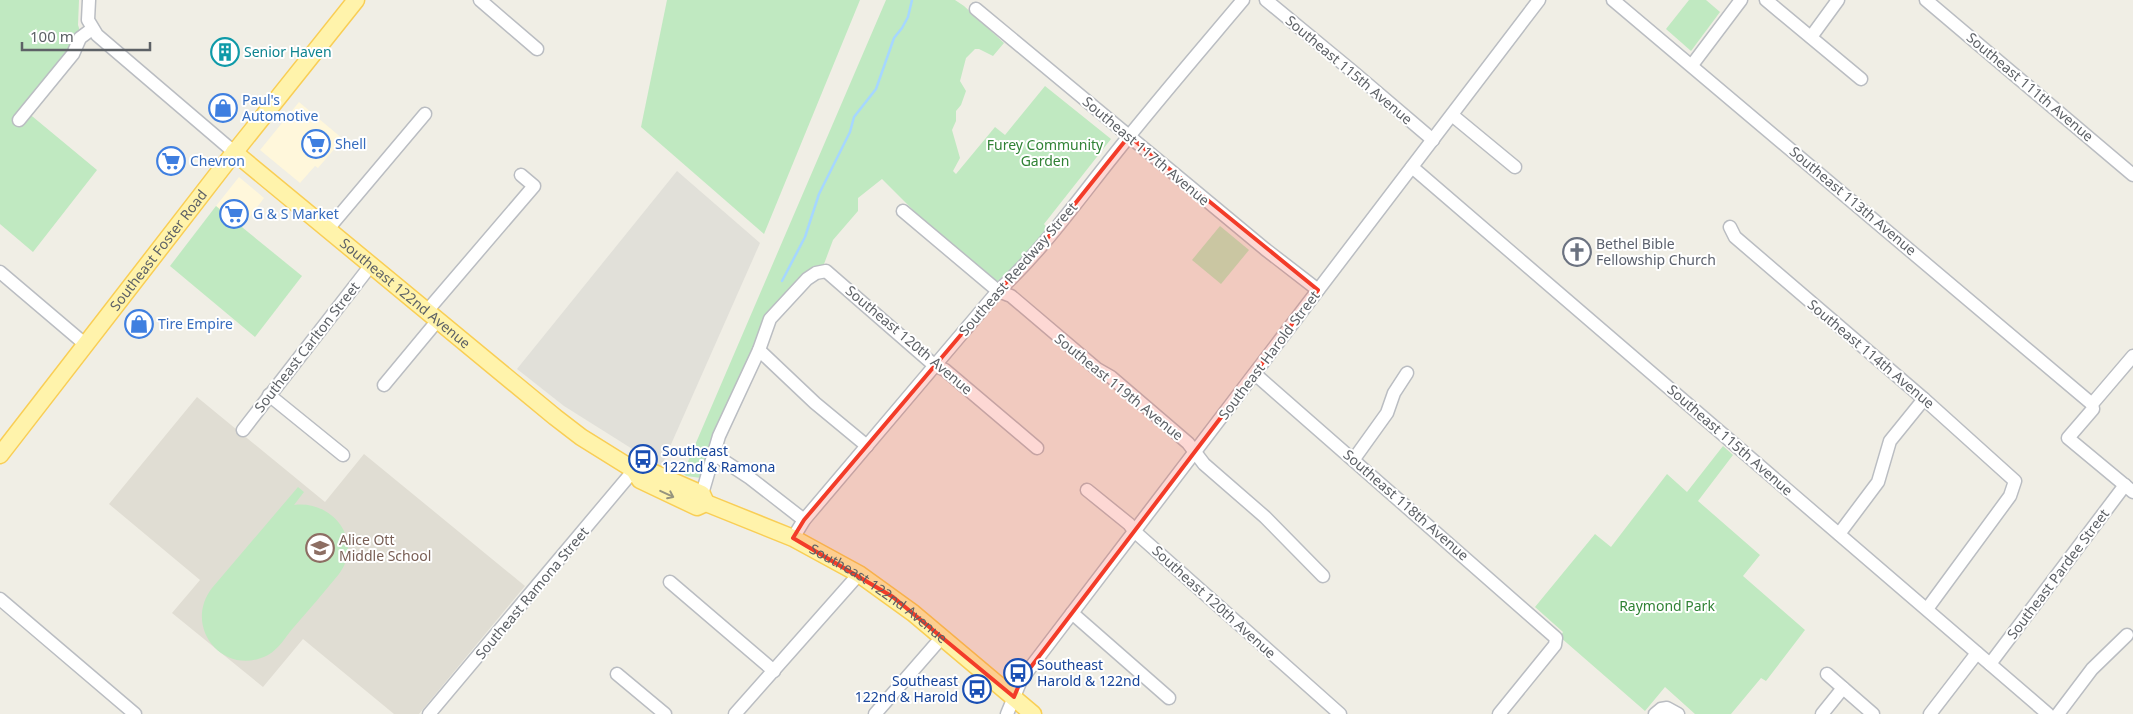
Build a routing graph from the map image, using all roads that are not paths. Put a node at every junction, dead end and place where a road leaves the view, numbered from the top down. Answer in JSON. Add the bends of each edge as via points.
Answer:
{"nodes":[{"id":1,"x":88,"y":0,"type":"edge"},
{"id":2,"x":356,"y":0,"type":"edge"},
{"id":3,"x":480,"y":0,"type":"edge"},
{"id":4,"x":1243,"y":0,"type":"edge"},
{"id":5,"x":1266,"y":0,"type":"edge"},
{"id":6,"x":1540,"y":0,"type":"edge"},
{"id":7,"x":1613,"y":0,"type":"edge"},
{"id":8,"x":1741,"y":0,"type":"edge"},
{"id":9,"x":1766,"y":0,"type":"edge"},
{"id":10,"x":1838,"y":0,"type":"edge"},
{"id":11,"x":1926,"y":0,"type":"edge"},
{"id":12,"x":976,"y":9,"type":"dead end"},
{"id":13,"x":92,"y":29,"type":"junction"},
{"id":14,"x":1811,"y":37,"type":"junction"},
{"id":15,"x":537,"y":49,"type":"dead end"},
{"id":16,"x":1692,"y":64,"type":"junction"},
{"id":17,"x":1861,"y":79,"type":"dead end"},
{"id":18,"x":425,"y":114,"type":"dead end"},
{"id":19,"x":1452,"y":115,"type":"junction"},
{"id":20,"x":18,"y":120,"type":"dead end"},
{"id":21,"x":1129,"y":136,"type":"junction"},
{"id":22,"x":1433,"y":140,"type":"junction"},
{"id":23,"x":234,"y":152,"type":"junction"},
{"id":24,"x":1412,"y":167,"type":"junction"},
{"id":25,"x":1515,"y":167,"type":"dead end"},
{"id":26,"x":521,"y":175,"type":"dead end"},
{"id":27,"x":2133,"y":175,"type":"edge"},
{"id":28,"x":903,"y":211,"type":"dead end"},
{"id":29,"x":1730,"y":227,"type":"dead end"},
{"id":30,"x":328,"y":229,"type":"junction"},
{"id":31,"x":371,"y":265,"type":"junction"},
{"id":32,"x":0,"y":272,"type":"edge"},
{"id":33,"x":1318,"y":290,"type":"junction"},
{"id":34,"x":998,"y":291,"type":"junction"},
{"id":35,"x":432,"y":316,"type":"junction"},
{"id":36,"x":86,"y":345,"type":"junction"},
{"id":37,"x":759,"y":350,"type":"junction"},
{"id":38,"x":2133,"y":356,"type":"edge"},
{"id":39,"x":934,"y":364,"type":"junction"},
{"id":40,"x":1406,"y":373,"type":"dead end"},
{"id":41,"x":1255,"y":374,"type":"junction"},
{"id":42,"x":384,"y":385,"type":"dead end"},
{"id":43,"x":270,"y":395,"type":"junction"},
{"id":44,"x":1924,"y":399,"type":"junction"},
{"id":45,"x":2092,"y":404,"type":"junction"},
{"id":46,"x":243,"y":430,"type":"dead end"},
{"id":47,"x":866,"y":446,"type":"junction"},
{"id":48,"x":1037,"y":448,"type":"dead end"},
{"id":49,"x":1195,"y":452,"type":"junction"},
{"id":50,"x":0,"y":455,"type":"edge"},
{"id":51,"x":343,"y":455,"type":"dead end"},
{"id":52,"x":714,"y":455,"type":"junction"},
{"id":53,"x":1354,"y":459,"type":"junction"},
{"id":54,"x":634,"y":470,"type":"junction"},
{"id":55,"x":2129,"y":488,"type":"edge"},
{"id":56,"x":1087,"y":490,"type":"dead end"},
{"id":57,"x":704,"y":499,"type":"junction"},
{"id":58,"x":804,"y":520,"type":"junction"},
{"id":59,"x":1134,"y":531,"type":"junction"},
{"id":60,"x":1839,"y":534,"type":"junction"},
{"id":61,"x":793,"y":538,"type":"junction"},
{"id":62,"x":859,"y":574,"type":"junction"},
{"id":63,"x":1323,"y":576,"type":"dead end"},
{"id":64,"x":670,"y":582,"type":"dead end"},
{"id":65,"x":0,"y":599,"type":"edge"},
{"id":66,"x":1926,"y":609,"type":"junction"},
{"id":67,"x":1072,"y":613,"type":"junction"},
{"id":68,"x":2127,"y":635,"type":"dead end"},
{"id":69,"x":942,"y":637,"type":"junction"},
{"id":70,"x":1977,"y":653,"type":"junction"},
{"id":71,"x":1990,"y":664,"type":"junction"},
{"id":72,"x":774,"y":670,"type":"junction"},
{"id":73,"x":617,"y":674,"type":"dead end"},
{"id":74,"x":1827,"y":674,"type":"dead end"},
{"id":75,"x":1843,"y":688,"type":"junction"},
{"id":76,"x":1014,"y":697,"type":"junction"},
{"id":77,"x":1169,"y":698,"type":"dead end"},
{"id":78,"x":1659,"y":711,"type":"edge"},
{"id":79,"x":135,"y":714,"type":"edge"},
{"id":80,"x":429,"y":714,"type":"edge"},
{"id":81,"x":664,"y":714,"type":"edge"},
{"id":82,"x":735,"y":714,"type":"edge"},
{"id":83,"x":874,"y":714,"type":"edge"},
{"id":84,"x":1007,"y":714,"type":"edge"},
{"id":85,"x":1033,"y":714,"type":"edge"},
{"id":86,"x":1340,"y":714,"type":"edge"},
{"id":87,"x":1499,"y":714,"type":"edge"},
{"id":88,"x":1678,"y":714,"type":"edge"},
{"id":89,"x":1822,"y":714,"type":"edge"},
{"id":90,"x":1873,"y":714,"type":"edge"},
{"id":91,"x":1930,"y":714,"type":"edge"},
{"id":92,"x":2048,"y":714,"type":"edge"},
{"id":93,"x":2058,"y":714,"type":"edge"}],
"edges":[{"from":1,"to":13,"type":"street","via":[[88,20]]},
{"from":2,"to":23,"type":"main road","name":"Southeast Foster Road"},
{"from":3,"to":15,"type":"street"},
{"from":4,"to":21,"type":"street","name":"Southeast Reedway Street"},
{"from":5,"to":22,"type":"street","name":"Southeast 115th Avenue"},
{"from":6,"to":19,"type":"street","name":"Southeast Harold Street"},
{"from":7,"to":16,"type":"street","name":"Southeast 113th Avenue"},
{"from":8,"to":16,"type":"street"},
{"from":9,"to":14,"type":"street"},
{"from":10,"to":14,"type":"street"},
{"from":11,"to":27,"type":"street","name":"Southeast 111th Avenue"},
{"from":12,"to":21,"type":"street","name":"Southeast 117th Avenue"},
{"from":13,"to":20,"type":"street","via":[[80,38],[73,54]]},
{"from":13,"to":23,"type":"street","name":"Southeast 122nd Avenue"},
{"from":14,"to":17,"type":"street"},
{"from":16,"to":45,"type":"street","name":"Southeast 113th Avenue"},
{"from":18,"to":30,"type":"street"},
{"from":19,"to":22,"type":"street","name":"Southeast Harold Street"},
{"from":19,"to":25,"type":"street"},
{"from":21,"to":33,"type":"street","name":"Southeast 117th Avenue"},
{"from":21,"to":34,"type":"street","name":"Southeast Reedway Street","via":[[1042,245]]},
{"from":22,"to":24,"type":"street","name":"Southeast Harold Street"},
{"from":23,"to":30,"type":"main road","name":"Southeast 122nd Avenue"},
{"from":23,"to":36,"type":"main road","name":"Southeast Foster Road"},
{"from":24,"to":33,"type":"street","name":"Southeast Harold Street"},
{"from":24,"to":60,"type":"street","name":"Southeast 115th Avenue"},
{"from":26,"to":35,"type":"street","via":[[534,186]]},
{"from":28,"to":34,"type":"street","name":"Southeast 119th Avenue"},
{"from":29,"to":44,"type":"street","name":"Southeast 114th Avenue","via":[[1754,254]]},
{"from":30,"to":31,"type":"main road","name":"Southeast 122nd Avenue"},
{"from":31,"to":35,"type":"main road","name":"Southeast 122nd Avenue"},
{"from":31,"to":43,"type":"street","name":"Southeast Carlton Street"},
{"from":32,"to":36,"type":"street"},
{"from":33,"to":41,"type":"street","name":"Southeast Harold Street"},
{"from":34,"to":39,"type":"street","name":"Southeast Reedway Street"},
{"from":34,"to":49,"type":"street","name":"Southeast 119th Avenue","via":[[1011,296],[1097,369],[1111,377]]},
{"from":35,"to":42,"type":"street"},
{"from":35,"to":54,"type":"main road","name":"Southeast 122nd Avenue","via":[[566,425]]},
{"from":36,"to":50,"type":"main road","name":"Southeast Foster Road"},
{"from":37,"to":39,"type":"street","name":"Southeast 120th Avenue","via":[[770,319],[807,279],[826,271]]},
{"from":37,"to":47,"type":"street"},
{"from":37,"to":52,"type":"street","via":[[719,436]]},
{"from":38,"to":45,"type":"street"},
{"from":39,"to":47,"type":"street","name":"Southeast Reedway Street"},
{"from":39,"to":48,"type":"street","name":"Southeast 120th Avenue"},
{"from":40,"to":53,"type":"street","via":[[1387,413]]},
{"from":41,"to":49,"type":"street","name":"Southeast Harold Street"},
{"from":41,"to":53,"type":"street","name":"Southeast 118th Avenue"},
{"from":43,"to":46,"type":"street","name":"Southeast Carlton Street"},
{"from":43,"to":51,"type":"street"},
{"from":44,"to":60,"type":"street","via":[[1890,441],[1878,482]]},
{"from":44,"to":66,"type":"street","name":"Southeast 114th Avenue","via":[[2015,481],[2010,496]]},
{"from":45,"to":55,"type":"street","via":[[2093,409],[2068,438]]},
{"from":47,"to":58,"type":"street","name":"Southeast Reedway Street"},
{"from":49,"to":59,"type":"street","name":"Southeast Harold Street"},
{"from":49,"to":63,"type":"street","name":"Southeast 119th Avenue"},
{"from":52,"to":57,"type":"street"},
{"from":52,"to":58,"type":"street"},
{"from":53,"to":87,"type":"street","name":"Southeast 118th Avenue","via":[[1556,638],[1555,645]]},
{"from":54,"to":57,"type":"main road","name":"Southeast 122nd Avenue","via":[[640,480],[697,507]]},
{"from":54,"to":80,"type":"street","name":"Southeast Ramona Street"},
{"from":55,"to":71,"type":"street","name":"Southeast Pardee Street"},
{"from":56,"to":59,"type":"street","name":"Southeast 120th Avenue"},
{"from":57,"to":61,"type":"main road","name":"Southeast 122nd Avenue"},
{"from":58,"to":61,"type":"street","name":"Southeast Reedway Street"},
{"from":59,"to":67,"type":"street","name":"Southeast Harold Street"},
{"from":59,"to":86,"type":"street","name":"Southeast 120th Avenue"},
{"from":60,"to":66,"type":"street","name":"Southeast 115th Avenue"},
{"from":61,"to":62,"type":"main road","name":"Southeast 122nd Avenue"},
{"from":62,"to":69,"type":"main road","name":"Southeast 122nd Avenue"},
{"from":62,"to":72,"type":"street"},
{"from":64,"to":72,"type":"street"},
{"from":65,"to":79,"type":"street"},
{"from":66,"to":70,"type":"street","name":"Southeast 115th Avenue"},
{"from":67,"to":76,"type":"street","name":"Southeast Harold Street","via":[[1021,680]]},
{"from":67,"to":77,"type":"street"},
{"from":68,"to":93,"type":"street","via":[[2092,669]]},
{"from":69,"to":76,"type":"main road","name":"Southeast 122nd Avenue"},
{"from":69,"to":83,"type":"street"},
{"from":70,"to":71,"type":"street","name":"Southeast 115th Avenue"},
{"from":70,"to":91,"type":"street"},
{"from":71,"to":92,"type":"street","name":"Southeast 115th Avenue"},
{"from":72,"to":82,"type":"street"},
{"from":73,"to":81,"type":"street"},
{"from":74,"to":75,"type":"street"},
{"from":75,"to":89,"type":"street"},
{"from":75,"to":90,"type":"street"},
{"from":76,"to":84,"type":"street","name":"Southeast Harold Street"},
{"from":76,"to":85,"type":"main road","name":"Southeast 122nd Avenue"},
{"from":78,"to":88,"type":"street","via":[[1670,708]]}]}
